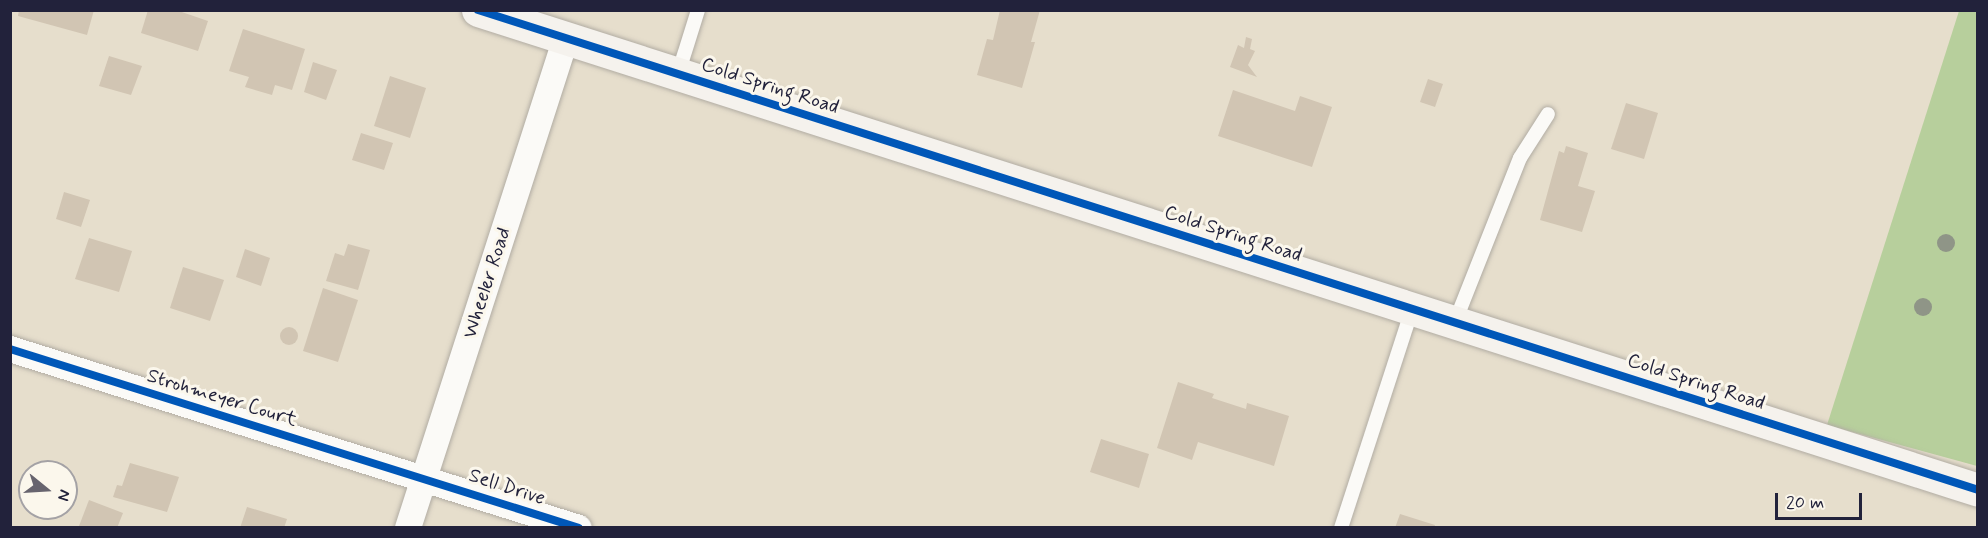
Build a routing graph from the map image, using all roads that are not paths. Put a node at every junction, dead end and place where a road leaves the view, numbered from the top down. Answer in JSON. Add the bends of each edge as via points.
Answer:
{"nodes":[{"id":1,"x":478,"y":10,"type":"edge"},
{"id":2,"x":698,"y":10,"type":"edge"},
{"id":3,"x":566,"y":38,"type":"junction"},
{"id":4,"x":678,"y":74,"type":"junction"},
{"id":5,"x":1548,"y":114,"type":"dead end"},
{"id":6,"x":1412,"y":309,"type":"junction"},
{"id":7,"x":1454,"y":322,"type":"junction"},
{"id":8,"x":10,"y":349,"type":"edge"},
{"id":9,"x":424,"y":478,"type":"junction"},
{"id":10,"x":1977,"y":490,"type":"edge"},
{"id":11,"x":408,"y":528,"type":"edge"},
{"id":12,"x":579,"y":528,"type":"edge"},
{"id":13,"x":1341,"y":528,"type":"edge"}],
"edges":[{"from":1,"to":3,"type":"street","name":"Cold Spring Road"},
{"from":2,"to":4,"type":"lane"},
{"from":3,"to":4,"type":"street","name":"Cold Spring Road"},
{"from":3,"to":9,"type":"street","name":"Wheeler Road"},
{"from":4,"to":6,"type":"street","name":"Cold Spring Road"},
{"from":5,"to":7,"type":"lane","via":[[1520,158]]},
{"from":6,"to":7,"type":"street","name":"Cold Spring Road"},
{"from":6,"to":13,"type":"lane"},
{"from":7,"to":10,"type":"street","name":"Cold Spring Road"},
{"from":8,"to":9,"type":"street","name":"Strohmeyer Court"},
{"from":9,"to":11,"type":"street","name":"Wheeler Road"},
{"from":9,"to":12,"type":"street","name":"Sell Drive"}]}
